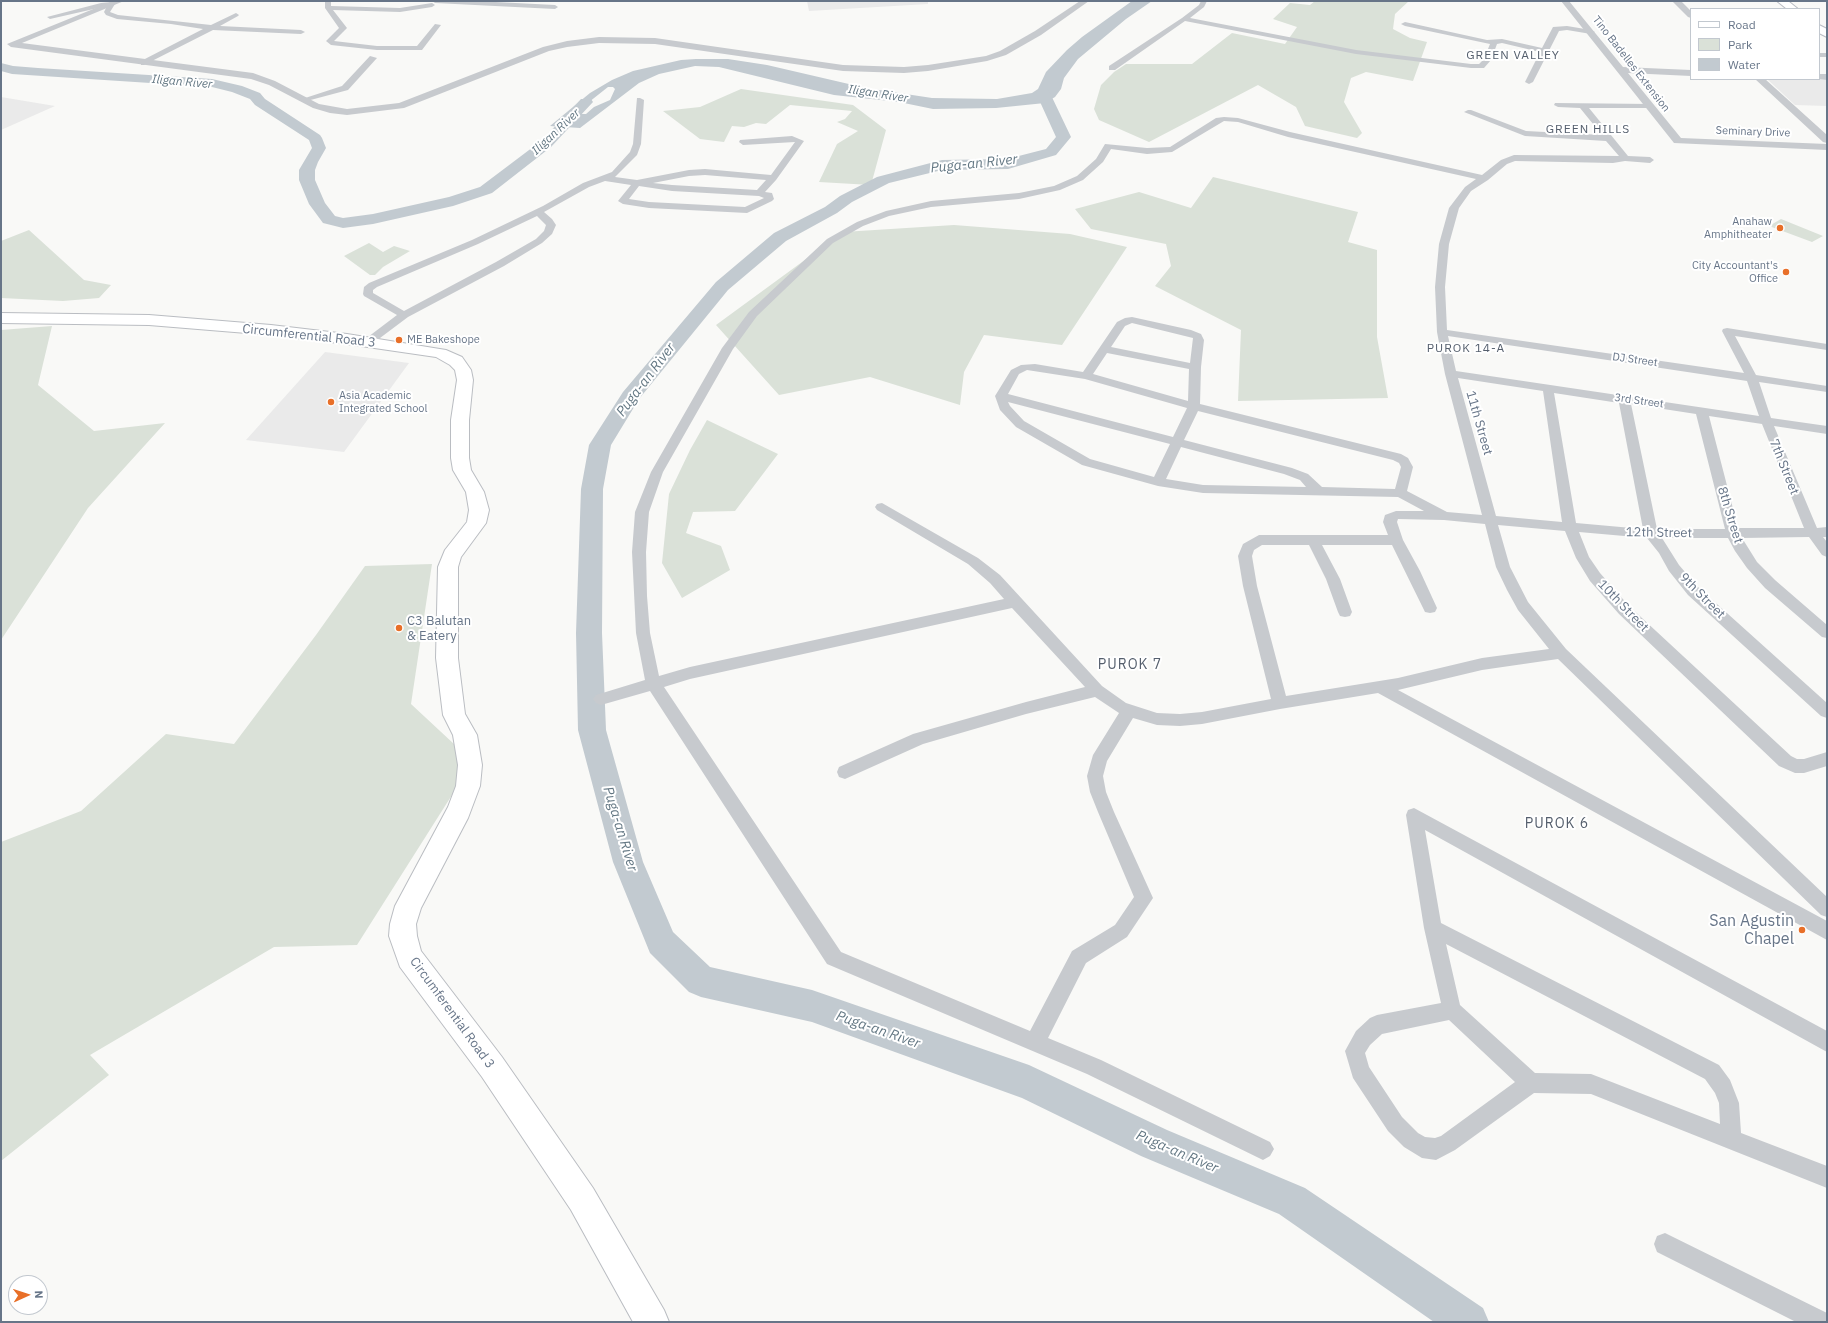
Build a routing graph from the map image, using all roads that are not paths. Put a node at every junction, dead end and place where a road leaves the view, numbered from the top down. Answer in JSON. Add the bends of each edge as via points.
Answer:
{"nodes":[{"id":1,"x":1085,"y":1,"type":"edge"},
{"id":2,"x":1204,"y":1,"type":"edge"},
{"id":3,"x":1565,"y":1,"type":"edge"},
{"id":4,"x":1676,"y":1,"type":"edge"},
{"id":5,"x":1782,"y":1,"type":"edge"},
{"id":6,"x":436,"y":2,"type":"edge"},
{"id":7,"x":116,"y":3,"type":"edge"},
{"id":8,"x":328,"y":5,"type":"edge"},
{"id":9,"x":551,"y":5,"type":"edge"},
{"id":10,"x":1792,"y":8,"type":"edge"},
{"id":11,"x":391,"y":10,"type":"junction"},
{"id":12,"x":1690,"y":14,"type":"edge"},
{"id":13,"x":236,"y":15,"type":"dead end"},
{"id":14,"x":50,"y":17,"type":"dead end"},
{"id":15,"x":384,"y":18,"type":"dead end"},
{"id":16,"x":1184,"y":19,"type":"junction"},
{"id":17,"x":1404,"y":24,"type":"dead end"},
{"id":18,"x":436,"y":25,"type":"dead end"},
{"id":19,"x":213,"y":27,"type":"junction"},
{"id":20,"x":301,"y":32,"type":"dead end"},
{"id":21,"x":1590,"y":32,"type":"junction"},
{"id":22,"x":1494,"y":42,"type":"junction"},
{"id":23,"x":11,"y":44,"type":"junction"},
{"id":24,"x":1,"y":48,"type":"edge"},
{"id":25,"x":1544,"y":51,"type":"junction"},
{"id":26,"x":373,"y":58,"type":"dead end"},
{"id":27,"x":144,"y":63,"type":"junction"},
{"id":28,"x":1112,"y":68,"type":"dead end"},
{"id":29,"x":1620,"y":70,"type":"junction"},
{"id":30,"x":1690,"y":73,"type":"edge"},
{"id":31,"x":1761,"y":80,"type":"edge"},
{"id":32,"x":1529,"y":82,"type":"dead end"},
{"id":33,"x":303,"y":100,"type":"junction"},
{"id":34,"x":640,"y":100,"type":"dead end"},
{"id":35,"x":1558,"y":105,"type":"dead end"},
{"id":36,"x":1583,"y":106,"type":"junction"},
{"id":37,"x":1649,"y":106,"type":"junction"},
{"id":38,"x":1468,"y":112,"type":"dead end"},
{"id":39,"x":1607,"y":138,"type":"junction"},
{"id":40,"x":1827,"y":140,"type":"edge"},
{"id":41,"x":1678,"y":141,"type":"joint"},
{"id":42,"x":743,"y":142,"type":"dead end"},
{"id":43,"x":1827,"y":147,"type":"edge"},
{"id":44,"x":1625,"y":158,"type":"junction"},
{"id":45,"x":1650,"y":160,"type":"dead end"},
{"id":46,"x":604,"y":178,"type":"junction"},
{"id":47,"x":773,"y":178,"type":"junction"},
{"id":48,"x":1485,"y":178,"type":"junction"},
{"id":49,"x":637,"y":183,"type":"junction"},
{"id":50,"x":759,"y":193,"type":"junction"},
{"id":51,"x":538,"y":212,"type":"junction"},
{"id":52,"x":404,"y":315,"type":"junction"},
{"id":53,"x":1,"y":318,"type":"edge"},
{"id":54,"x":1442,"y":332,"type":"junction"},
{"id":55,"x":368,"y":342,"type":"junction"},
{"id":56,"x":1827,"y":347,"type":"edge"},
{"id":57,"x":1105,"y":350,"type":"junction"},
{"id":58,"x":1195,"y":367,"type":"junction"},
{"id":59,"x":1451,"y":374,"type":"junction"},
{"id":60,"x":1086,"y":376,"type":"junction"},
{"id":61,"x":1752,"y":378,"type":"junction"},
{"id":62,"x":1548,"y":389,"type":"junction"},
{"id":63,"x":1827,"y":389,"type":"edge"},
{"id":64,"x":1001,"y":396,"type":"junction"},
{"id":65,"x":1624,"y":399,"type":"junction"},
{"id":66,"x":1194,"y":406,"type":"junction"},
{"id":67,"x":1701,"y":410,"type":"junction"},
{"id":68,"x":1766,"y":420,"type":"junction"},
{"id":69,"x":1827,"y":430,"type":"edge"},
{"id":70,"x":1178,"y":442,"type":"junction"},
{"id":71,"x":1158,"y":482,"type":"junction"},
{"id":72,"x":1318,"y":490,"type":"junction"},
{"id":73,"x":1400,"y":493,"type":"junction"},
{"id":74,"x":882,"y":507,"type":"dead end"},
{"id":75,"x":1444,"y":516,"type":"junction"},
{"id":76,"x":1492,"y":521,"type":"junction"},
{"id":77,"x":1570,"y":528,"type":"junction"},
{"id":78,"x":1827,"y":532,"type":"edge"},
{"id":79,"x":1733,"y":533,"type":"junction"},
{"id":80,"x":1813,"y":533,"type":"junction"},
{"id":81,"x":1651,"y":534,"type":"junction"},
{"id":82,"x":1313,"y":540,"type":"junction"},
{"id":83,"x":1396,"y":540,"type":"junction"},
{"id":84,"x":1827,"y":552,"type":"edge"},
{"id":85,"x":1015,"y":602,"type":"junction"},
{"id":86,"x":1430,"y":608,"type":"dead end"},
{"id":87,"x":1345,"y":612,"type":"dead end"},
{"id":88,"x":1827,"y":633,"type":"edge"},
{"id":89,"x":1561,"y":652,"type":"junction"},
{"id":90,"x":653,"y":684,"type":"junction"},
{"id":91,"x":1378,"y":686,"type":"junction"},
{"id":92,"x":1097,"y":690,"type":"junction"},
{"id":93,"x":601,"y":699,"type":"dead end"},
{"id":94,"x":1280,"y":703,"type":"junction"},
{"id":95,"x":1129,"y":711,"type":"junction"},
{"id":96,"x":1827,"y":712,"type":"edge"},
{"id":97,"x":1827,"y":759,"type":"edge"},
{"id":98,"x":845,"y":772,"type":"dead end"},
{"id":99,"x":1827,"y":908,"type":"edge"},
{"id":100,"x":1433,"y":928,"type":"junction"},
{"id":101,"x":1827,"y":931,"type":"edge"},
{"id":102,"x":1452,"y":1010,"type":"junction"},
{"id":103,"x":1035,"y":1042,"type":"junction"},
{"id":104,"x":1827,"y":1042,"type":"edge"},
{"id":105,"x":1531,"y":1083,"type":"junction"},
{"id":106,"x":1731,"y":1138,"type":"junction"},
{"id":107,"x":1263,"y":1149,"type":"dead end"},
{"id":108,"x":1827,"y":1177,"type":"edge"},
{"id":109,"x":1665,"y":1244,"type":"dead end"},
{"id":110,"x":652,"y":1322,"type":"edge"},
{"id":111,"x":1821,"y":1322,"type":"edge"}],
"edges":[{"from":1,"to":33,"type":"street","via":[[1038,33],[1002,53],[928,68],[843,68],[655,41],[605,40],[551,48],[401,106],[347,112],[330,110]]},
{"from":2,"to":16,"type":"street","via":[[1202,6]]},
{"from":3,"to":21,"type":"street","name":"Tino Badelles Extension"},
{"from":4,"to":12,"type":"street"},
{"from":5,"to":10,"type":"main road"},
{"from":6,"to":9,"type":"street"},
{"from":6,"to":11,"type":"street","via":[[409,9]]},
{"from":7,"to":14,"type":"street"},
{"from":7,"to":19,"type":"street","via":[[108,14]]},
{"from":7,"to":23,"type":"street"},
{"from":8,"to":11,"type":"street"},
{"from":8,"to":18,"type":"street","via":[[343,28],[330,40],[331,44],[419,48]]},
{"from":11,"to":15,"type":"street"},
{"from":13,"to":19,"type":"street"},
{"from":16,"to":22,"type":"street","via":[[1356,52],[1471,66],[1481,66],[1487,60]]},
{"from":16,"to":28,"type":"street"},
{"from":17,"to":22,"type":"street"},
{"from":19,"to":20,"type":"street"},
{"from":19,"to":27,"type":"street"},
{"from":21,"to":25,"type":"street","via":[[1556,29]]},
{"from":21,"to":29,"type":"street","name":"Tino Badelles Extension"},
{"from":22,"to":25,"type":"street","via":[[1502,41]]},
{"from":23,"to":24,"type":"street"},
{"from":23,"to":27,"type":"street"},
{"from":25,"to":32,"type":"street"},
{"from":26,"to":33,"type":"street","via":[[345,88]]},
{"from":27,"to":33,"type":"street","via":[[254,76]]},
{"from":29,"to":30,"type":"street"},
{"from":29,"to":37,"type":"street","name":"Tino Badelles Extension"},
{"from":31,"to":40,"type":"street"},
{"from":34,"to":46,"type":"street","via":[[634,153],[620,170]]},
{"from":35,"to":36,"type":"street"},
{"from":36,"to":37,"type":"street"},
{"from":36,"to":39,"type":"street"},
{"from":37,"to":41,"type":"street","name":"Tino Badelles Extension"},
{"from":38,"to":39,"type":"street","via":[[1525,133]]},
{"from":39,"to":44,"type":"street"},
{"from":41,"to":43,"type":"street","name":"Seminary Drive"},
{"from":42,"to":47,"type":"street","via":[[798,140],[798,145]]},
{"from":44,"to":45,"type":"street","name":"11th Street"},
{"from":44,"to":48,"type":"street","name":"11th Street","via":[[1514,158],[1504,162]]},
{"from":46,"to":49,"type":"street"},
{"from":46,"to":51,"type":"street","via":[[571,192]]},
{"from":47,"to":49,"type":"street","via":[[697,172]]},
{"from":47,"to":50,"type":"street"},
{"from":48,"to":54,"type":"street","name":"11th Street","via":[[1468,189],[1454,208],[1450,220],[1444,244],[1440,287]]},
{"from":48,"to":90,"type":"street","via":[[1288,134],[1238,120],[1224,119],[1172,149],[1147,151],[1108,146],[1100,160],[1080,178],[1057,188],[1018,196],[907,208],[842,233],[811,258],[753,314],[728,348],[657,472],[642,512],[639,552],[643,633]]},
{"from":49,"to":50,"type":"street","via":[[672,188]]},
{"from":49,"to":50,"type":"street","via":[[623,201],[649,205],[747,210],[769,199],[769,195]]},
{"from":51,"to":52,"type":"street","via":[[551,224],[549,232],[539,241]]},
{"from":51,"to":52,"type":"street","via":[[368,289],[368,294]]},
{"from":52,"to":55,"type":"street"},
{"from":53,"to":55,"type":"main road","name":"Circumferential Road 3","via":[[149,320],[271,330]]},
{"from":54,"to":59,"type":"street","name":"11th Street"},
{"from":54,"to":61,"type":"street","name":"DJ Street"},
{"from":55,"to":110,"type":"main road","name":"Circumferential Road 3","via":[[440,353],[456,361],[462,370],[465,380],[460,420],[460,458],[462,470],[475,492],[479,510],[476,523],[452,555],[448,568],[447,658],[454,715],[465,735],[470,766],[468,786],[459,810],[408,906],[403,924],[410,958],[492,1067],[582,1199]]},
{"from":56,"to":61,"type":"street","name":"7th Street","via":[[1727,331]]},
{"from":57,"to":58,"type":"street"},
{"from":57,"to":58,"type":"street","via":[[1121,324],[1132,320],[1197,336],[1199,340]]},
{"from":57,"to":60,"type":"street"},
{"from":58,"to":66,"type":"street"},
{"from":59,"to":62,"type":"street","name":"3rd Street"},
{"from":59,"to":76,"type":"street","name":"11th Street"},
{"from":60,"to":64,"type":"street","via":[[1025,367],[1014,372]]},
{"from":60,"to":66,"type":"street"},
{"from":61,"to":63,"type":"street","name":"DJ Street"},
{"from":61,"to":68,"type":"street","name":"7th Street"},
{"from":62,"to":65,"type":"street","name":"3rd Street"},
{"from":62,"to":77,"type":"street","name":"10th Street"},
{"from":64,"to":70,"type":"street"},
{"from":64,"to":71,"type":"street","via":[[1004,406],[1020,424],[1056,446],[1086,462]]},
{"from":65,"to":67,"type":"street","name":"3rd Street"},
{"from":65,"to":81,"type":"street","name":"9th Street"},
{"from":66,"to":70,"type":"street"},
{"from":66,"to":73,"type":"street","via":[[1397,457],[1404,461],[1407,467]]},
{"from":67,"to":68,"type":"street","name":"3rd Street"},
{"from":67,"to":79,"type":"street","name":"8th Street"},
{"from":68,"to":69,"type":"street","name":"3rd Street"},
{"from":68,"to":80,"type":"street","name":"7th Street"},
{"from":70,"to":71,"type":"street"},
{"from":70,"to":72,"type":"street","via":[[1288,471],[1304,477]]},
{"from":71,"to":72,"type":"street","via":[[1203,489]]},
{"from":72,"to":73,"type":"street"},
{"from":73,"to":75,"type":"street"},
{"from":74,"to":85,"type":"street","via":[[973,561],[995,579]]},
{"from":75,"to":76,"type":"street","name":"12th Street"},
{"from":75,"to":83,"type":"street","name":"12th Street","via":[[1396,515],[1390,518]]},
{"from":76,"to":77,"type":"street","name":"12th Street"},
{"from":76,"to":89,"type":"street","name":"11th Street","via":[[1503,567],[1514,590],[1523,606]]},
{"from":77,"to":81,"type":"street","name":"12th Street"},
{"from":77,"to":97,"type":"street","name":"10th Street","via":[[1595,577],[1609,595],[1775,753],[1795,766]]},
{"from":78,"to":80,"type":"street","name":"12th Street"},
{"from":79,"to":80,"type":"street","name":"12th Street"},
{"from":79,"to":81,"type":"street","name":"12th Street"},
{"from":79,"to":88,"type":"street","name":"8th Street","via":[[1752,565]]},
{"from":80,"to":84,"type":"street","name":"7th Street"},
{"from":81,"to":96,"type":"street","name":"9th Street","via":[[1693,591]]},
{"from":82,"to":83,"type":"street"},
{"from":82,"to":87,"type":"street","via":[[1333,579]]},
{"from":82,"to":94,"type":"street","via":[[1259,540],[1248,547],[1245,556],[1250,586]]},
{"from":83,"to":86,"type":"street"},
{"from":85,"to":90,"type":"street"},
{"from":85,"to":92,"type":"street"},
{"from":89,"to":91,"type":"street","via":[[1482,664],[1398,684]]},
{"from":89,"to":99,"type":"street","name":"11th Street"},
{"from":90,"to":93,"type":"street"},
{"from":90,"to":103,"type":"street","via":[[834,958]]},
{"from":91,"to":94,"type":"street"},
{"from":91,"to":101,"type":"street"},
{"from":92,"to":95,"type":"street"},
{"from":92,"to":98,"type":"street","via":[[919,739]]},
{"from":94,"to":95,"type":"street","via":[[1180,720],[1157,719]]},
{"from":95,"to":103,"type":"street","via":[[1099,760],[1096,776],[1098,792],[1144,898],[1121,931],[1079,957]]},
{"from":100,"to":102,"type":"street"},
{"from":100,"to":104,"type":"street","via":[[1414,815]]},
{"from":100,"to":106,"type":"street","via":[[1712,1072],[1723,1087],[1729,1103]]},
{"from":102,"to":105,"type":"street"},
{"from":102,"to":105,"type":"street","via":[[1377,1025],[1363,1038],[1355,1051],[1360,1071],[1395,1124],[1411,1140],[1422,1147],[1436,1149]]},
{"from":103,"to":107,"type":"street","via":[[1094,1067]]},
{"from":105,"to":106,"type":"street","via":[[1591,1084]]},
{"from":106,"to":108,"type":"street"},
{"from":109,"to":111,"type":"street"}]}
